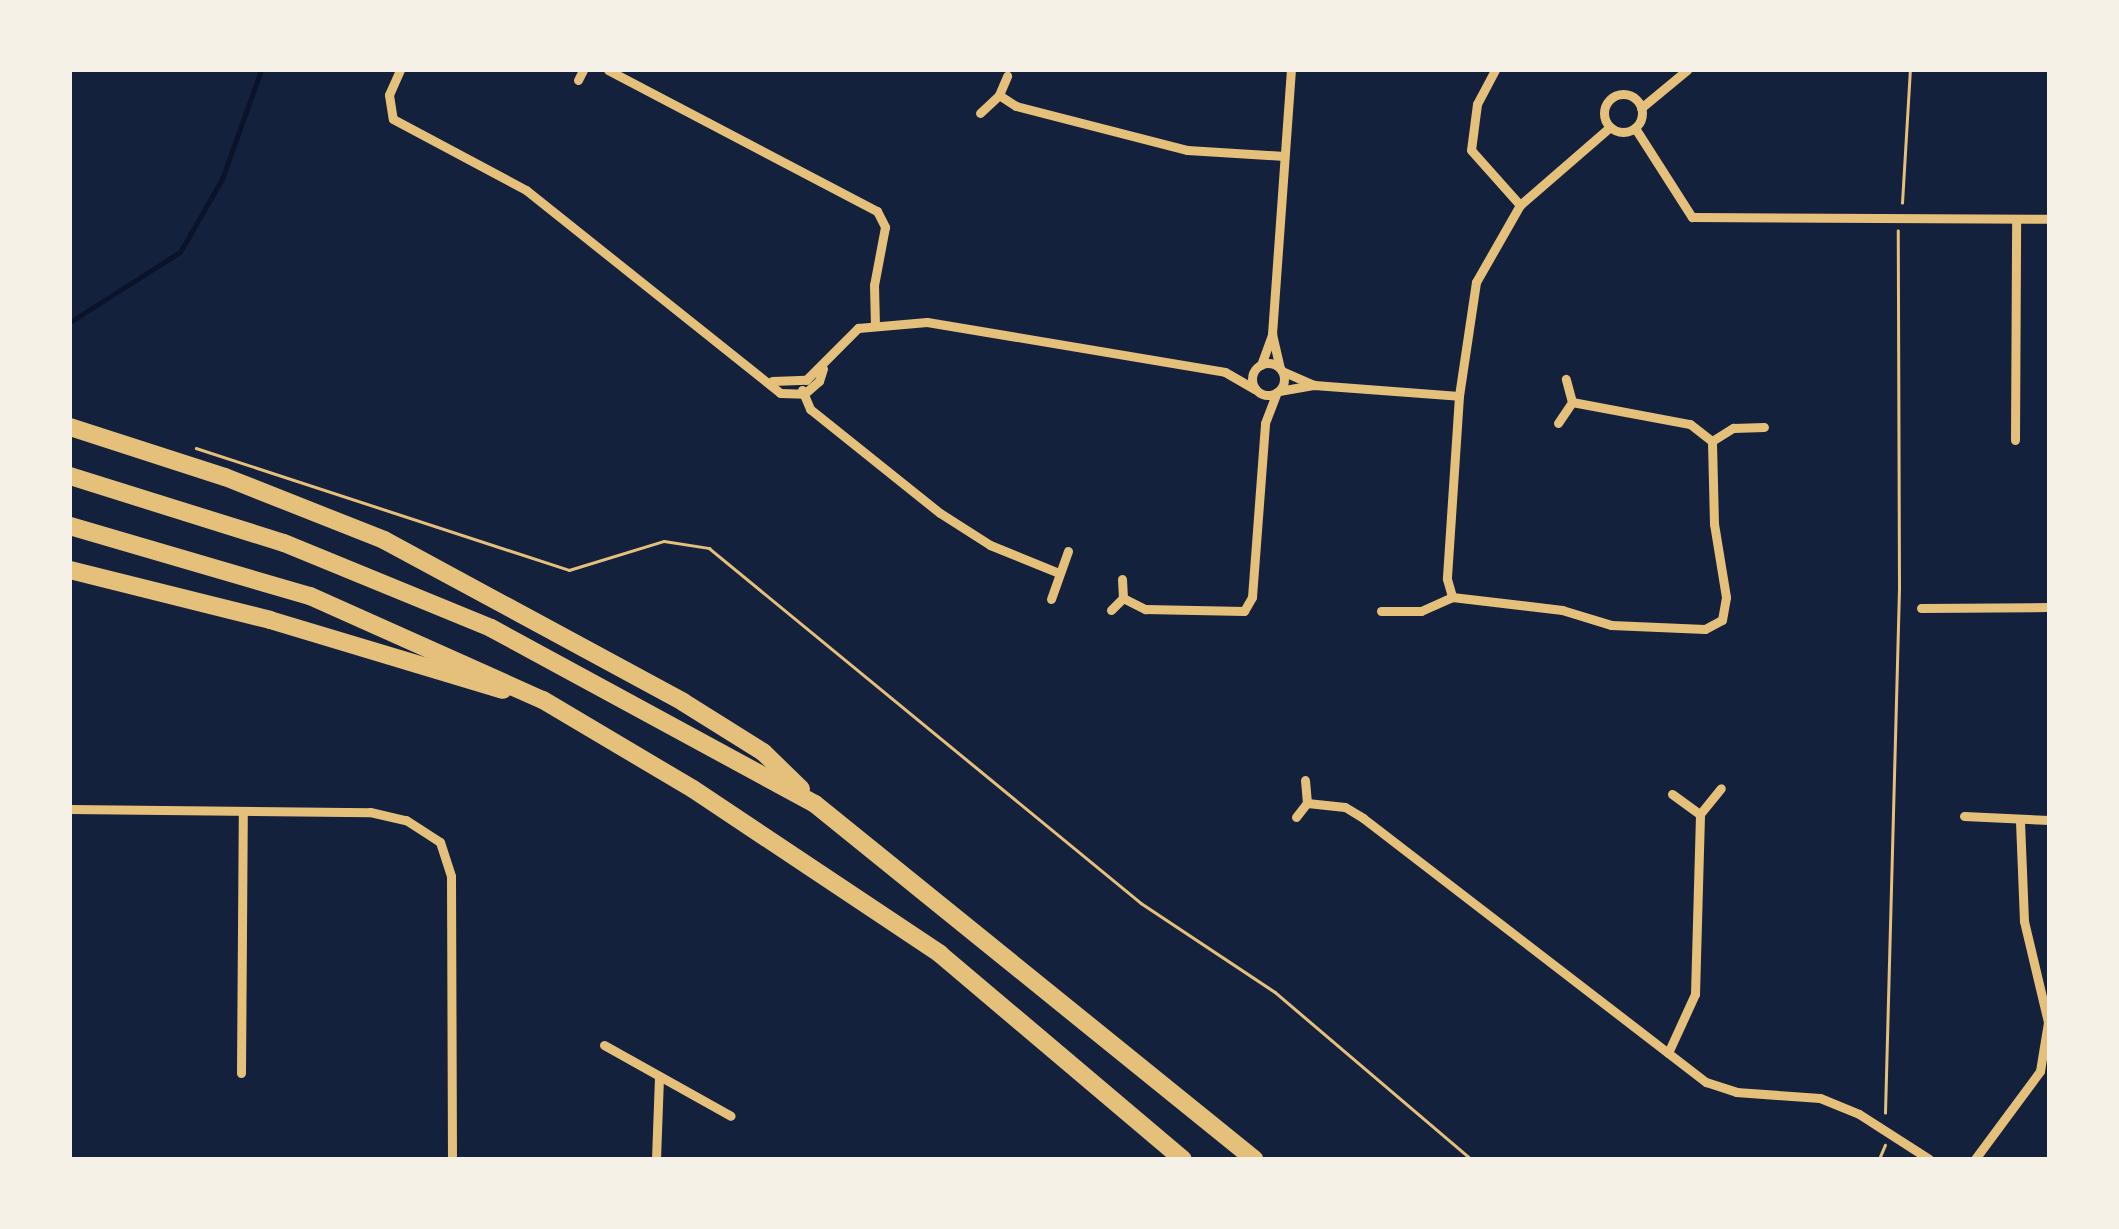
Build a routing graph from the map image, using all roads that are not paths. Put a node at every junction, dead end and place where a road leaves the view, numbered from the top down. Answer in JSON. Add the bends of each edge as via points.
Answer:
{"nodes":[{"id":1,"x":400,"y":70,"type":"edge"},
{"id":2,"x":608,"y":70,"type":"edge"},
{"id":3,"x":1290,"y":70,"type":"edge"},
{"id":4,"x":1494,"y":70,"type":"edge"},
{"id":5,"x":1687,"y":70,"type":"edge"},
{"id":6,"x":1008,"y":76,"type":"dead end"},
{"id":7,"x":1000,"y":95,"type":"junction"},
{"id":8,"x":1642,"y":108,"type":"junction"},
{"id":9,"x":980,"y":112,"type":"dead end"},
{"id":10,"x":1610,"y":127,"type":"junction"},
{"id":11,"x":1635,"y":128,"type":"junction"},
{"id":12,"x":1284,"y":156,"type":"junction"},
{"id":13,"x":1520,"y":205,"type":"junction"},
{"id":14,"x":2049,"y":219,"type":"edge"},
{"id":15,"x":2016,"y":220,"type":"junction"},
{"id":16,"x":875,"y":325,"type":"junction"},
{"id":17,"x":1272,"y":334,"type":"junction"},
{"id":18,"x":1259,"y":366,"type":"junction"},
{"id":19,"x":1281,"y":370,"type":"junction"},
{"id":20,"x":1224,"y":372,"type":"junction"},
{"id":21,"x":1566,"y":379,"type":"dead end"},
{"id":22,"x":1314,"y":385,"type":"junction"},
{"id":23,"x":801,"y":388,"type":"junction"},
{"id":24,"x":1257,"y":390,"type":"junction"},
{"id":25,"x":1278,"y":392,"type":"junction"},
{"id":26,"x":1459,"y":396,"type":"junction"},
{"id":27,"x":1572,"y":402,"type":"junction"},
{"id":28,"x":1266,"y":423,"type":"junction"},
{"id":29,"x":1558,"y":423,"type":"dead end"},
{"id":30,"x":70,"y":427,"type":"edge"},
{"id":31,"x":1764,"y":427,"type":"dead end"},
{"id":32,"x":1712,"y":440,"type":"junction"},
{"id":33,"x":2015,"y":440,"type":"dead end"},
{"id":34,"x":70,"y":476,"type":"edge"},
{"id":35,"x":70,"y":526,"type":"edge"},
{"id":36,"x":1068,"y":550,"type":"dead end"},
{"id":37,"x":70,"y":570,"type":"edge"},
{"id":38,"x":1060,"y":573,"type":"junction"},
{"id":39,"x":1122,"y":578,"type":"dead end"},
{"id":40,"x":1452,"y":597,"type":"junction"},
{"id":41,"x":1122,"y":598,"type":"junction"},
{"id":42,"x":1051,"y":599,"type":"dead end"},
{"id":43,"x":2049,"y":606,"type":"edge"},
{"id":44,"x":1921,"y":608,"type":"dead end"},
{"id":45,"x":1111,"y":610,"type":"dead end"},
{"id":46,"x":1381,"y":611,"type":"dead end"},
{"id":47,"x":542,"y":700,"type":"junction"},
{"id":48,"x":1305,"y":780,"type":"dead end"},
{"id":49,"x":1721,"y":788,"type":"dead end"},
{"id":50,"x":1672,"y":794,"type":"dead end"},
{"id":51,"x":1307,"y":803,"type":"junction"},
{"id":52,"x":815,"y":804,"type":"junction"},
{"id":53,"x":70,"y":809,"type":"edge"},
{"id":54,"x":243,"y":811,"type":"junction"},
{"id":55,"x":1700,"y":814,"type":"junction"},
{"id":56,"x":1964,"y":816,"type":"dead end"},
{"id":57,"x":1296,"y":818,"type":"dead end"},
{"id":58,"x":2020,"y":820,"type":"junction"},
{"id":59,"x":2049,"y":820,"type":"edge"},
{"id":60,"x":604,"y":1045,"type":"dead end"},
{"id":61,"x":1668,"y":1053,"type":"junction"},
{"id":62,"x":241,"y":1074,"type":"dead end"},
{"id":63,"x":659,"y":1076,"type":"junction"},
{"id":64,"x":731,"y":1116,"type":"dead end"},
{"id":65,"x":452,"y":1159,"type":"edge"},
{"id":66,"x":656,"y":1159,"type":"edge"},
{"id":67,"x":1183,"y":1159,"type":"edge"},
{"id":68,"x":1254,"y":1159,"type":"edge"},
{"id":69,"x":1929,"y":1159,"type":"edge"},
{"id":70,"x":1976,"y":1159,"type":"edge"}],
"edges":[{"from":1,"to":23,"type":"street","via":[[389,96],[393,119],[526,190],[772,382]]},
{"from":2,"to":16,"type":"street","via":[[876,211],[885,227],[874,285]]},
{"from":3,"to":12,"type":"street"},
{"from":4,"to":13,"type":"street","via":[[1477,104],[1471,150]]},
{"from":5,"to":8,"type":"street"},
{"from":6,"to":7,"type":"street"},
{"from":7,"to":9,"type":"street"},
{"from":7,"to":12,"type":"street","via":[[1016,106],[1188,150]]},
{"from":8,"to":10,"type":"street","via":[[1631,96],[1612,98],[1604,116]]},
{"from":8,"to":11,"type":"street"},
{"from":10,"to":11,"type":"street"},
{"from":10,"to":13,"type":"street"},
{"from":11,"to":15,"type":"street","via":[[1692,217]]},
{"from":12,"to":17,"type":"street"},
{"from":13,"to":26,"type":"street","via":[[1476,282]]},
{"from":14,"to":15,"type":"street"},
{"from":15,"to":33,"type":"street"},
{"from":16,"to":20,"type":"street","via":[[944,325]]},
{"from":16,"to":23,"type":"street","via":[[858,328]]},
{"from":17,"to":18,"type":"street"},
{"from":17,"to":19,"type":"street"},
{"from":18,"to":19,"type":"street"},
{"from":18,"to":20,"type":"street"},
{"from":18,"to":24,"type":"street"},
{"from":19,"to":22,"type":"street"},
{"from":19,"to":25,"type":"street"},
{"from":20,"to":24,"type":"street"},
{"from":21,"to":27,"type":"street"},
{"from":22,"to":25,"type":"street"},
{"from":22,"to":26,"type":"street"},
{"from":23,"to":38,"type":"street","via":[[810,409],[940,513],[990,545]]},
{"from":24,"to":25,"type":"street"},
{"from":24,"to":28,"type":"street"},
{"from":25,"to":28,"type":"street"},
{"from":26,"to":40,"type":"street","via":[[1447,579]]},
{"from":27,"to":29,"type":"street"},
{"from":27,"to":32,"type":"street","via":[[1690,424]]},
{"from":28,"to":41,"type":"street","via":[[1252,597],[1244,611],[1145,609]]},
{"from":30,"to":52,"type":"highway","via":[[225,478],[402,548],[683,702],[763,752]]},
{"from":31,"to":32,"type":"street","via":[[1733,428]]},
{"from":32,"to":40,"type":"street","via":[[1714,524],[1726,597],[1722,620],[1705,629],[1611,625],[1562,610]]},
{"from":34,"to":52,"type":"highway","via":[[284,543],[491,628]]},
{"from":35,"to":47,"type":"highway","via":[[310,596]]},
{"from":36,"to":38,"type":"street"},
{"from":37,"to":47,"type":"highway"},
{"from":38,"to":42,"type":"street"},
{"from":39,"to":41,"type":"street"},
{"from":40,"to":46,"type":"street","via":[[1427,610]]},
{"from":41,"to":45,"type":"street"},
{"from":43,"to":44,"type":"street"},
{"from":47,"to":67,"type":"highway","via":[[692,789],[940,954]]},
{"from":48,"to":51,"type":"street"},
{"from":49,"to":55,"type":"street"},
{"from":50,"to":55,"type":"street"},
{"from":51,"to":57,"type":"street"},
{"from":51,"to":61,"type":"street","via":[[1345,807],[1363,818]]},
{"from":52,"to":68,"type":"highway"},
{"from":53,"to":54,"type":"street"},
{"from":54,"to":62,"type":"street"},
{"from":54,"to":65,"type":"street","via":[[388,814],[430,833],[446,852]]},
{"from":55,"to":61,"type":"street","via":[[1695,994]]},
{"from":56,"to":58,"type":"street"},
{"from":58,"to":59,"type":"street"},
{"from":58,"to":70,"type":"street","via":[[2024,921],[2048,1022],[2040,1071]]},
{"from":60,"to":63,"type":"street"},
{"from":61,"to":69,"type":"street","via":[[1706,1082],[1736,1092],[1820,1098],[1887,1129]]},
{"from":63,"to":64,"type":"street"},
{"from":63,"to":66,"type":"street"}]}
